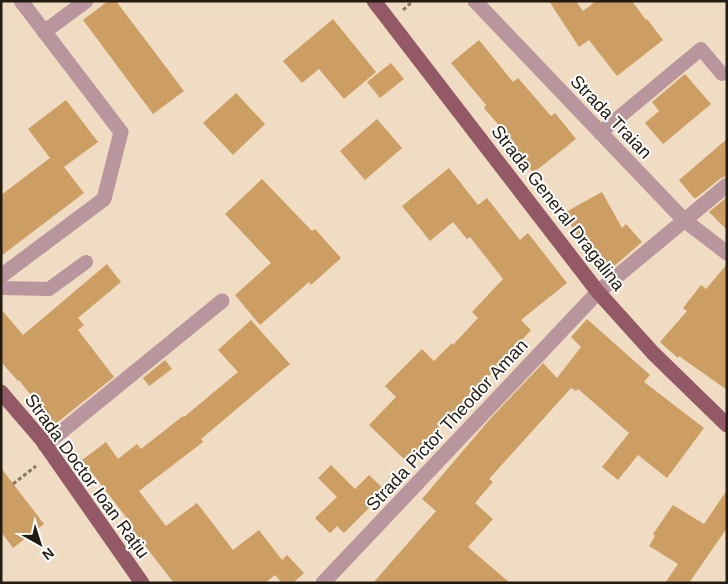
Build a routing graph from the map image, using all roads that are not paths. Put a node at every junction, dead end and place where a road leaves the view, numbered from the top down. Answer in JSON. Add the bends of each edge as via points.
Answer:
{"nodes":[{"id":1,"x":21,"y":1,"type":"edge"},
{"id":2,"x":86,"y":1,"type":"edge"},
{"id":3,"x":374,"y":1,"type":"edge"},
{"id":4,"x":475,"y":1,"type":"edge"},
{"id":5,"x":44,"y":32,"type":"junction"},
{"id":6,"x":722,"y":74,"type":"dead end"},
{"id":7,"x":600,"y":133,"type":"junction"},
{"id":8,"x":727,"y":186,"type":"edge"},
{"id":9,"x":684,"y":220,"type":"junction"},
{"id":10,"x":727,"y":253,"type":"edge"},
{"id":11,"x":86,"y":262,"type":"dead end"},
{"id":12,"x":1,"y":276,"type":"edge"},
{"id":13,"x":1,"y":288,"type":"edge"},
{"id":14,"x":598,"y":292,"type":"junction"},
{"id":15,"x":222,"y":301,"type":"dead end"},
{"id":16,"x":1,"y":392,"type":"edge"},
{"id":17,"x":727,"y":425,"type":"edge"},
{"id":18,"x":48,"y":449,"type":"junction"},
{"id":19,"x":142,"y":583,"type":"edge"},
{"id":20,"x":323,"y":583,"type":"edge"}],
"edges":[{"from":1,"to":5,"type":"street"},
{"from":2,"to":5,"type":"street"},
{"from":3,"to":14,"type":"main road","name":"Strada General Dragalina"},
{"from":4,"to":7,"type":"street","name":"Strada Traian"},
{"from":5,"to":12,"type":"street","via":[[121,132],[104,199]]},
{"from":6,"to":7,"type":"lane","via":[[701,49]]},
{"from":7,"to":9,"type":"street","name":"Strada Traian"},
{"from":8,"to":9,"type":"street"},
{"from":9,"to":10,"type":"street","name":"Strada Traian"},
{"from":9,"to":14,"type":"street","name":"Strada Pictor Theodor Aman"},
{"from":11,"to":13,"type":"lane","via":[[48,289]]},
{"from":14,"to":17,"type":"main road","name":"Strada General Dragalina"},
{"from":14,"to":20,"type":"street","name":"Strada Pictor Theodor Aman"},
{"from":15,"to":18,"type":"street"},
{"from":16,"to":18,"type":"main road","name":"Strada Doctor Ioan Rațiu"},
{"from":18,"to":19,"type":"main road","name":"Strada Doctor Ioan Rațiu"}]}
